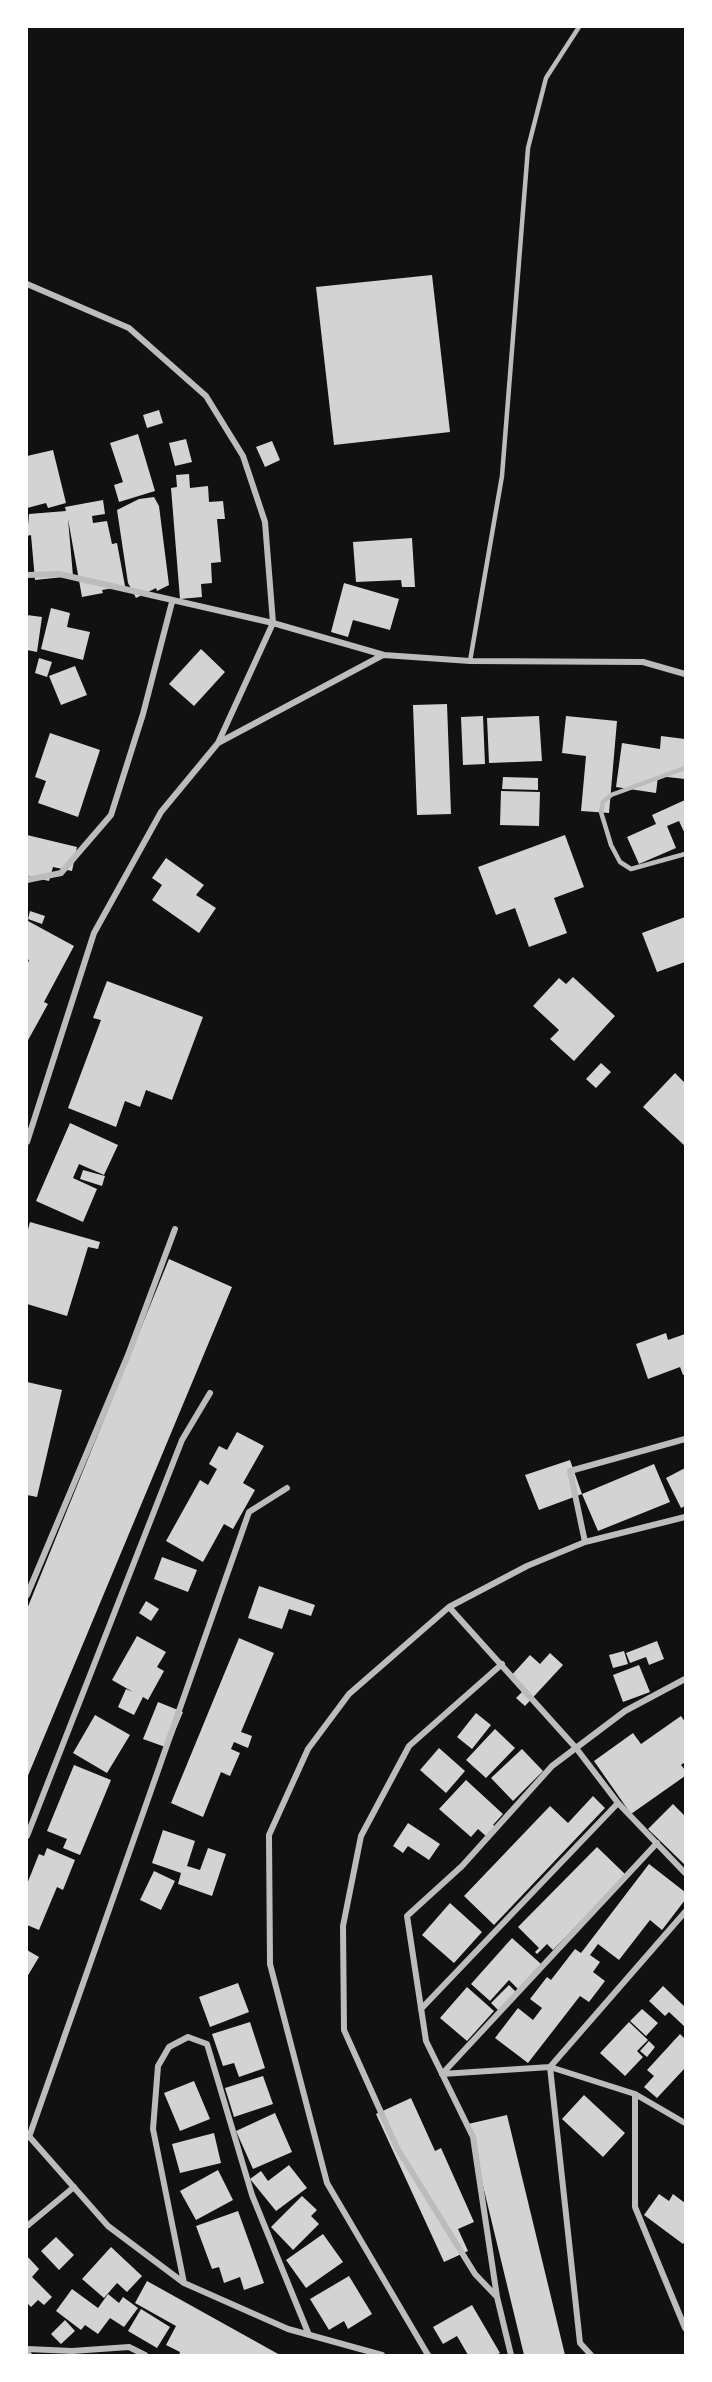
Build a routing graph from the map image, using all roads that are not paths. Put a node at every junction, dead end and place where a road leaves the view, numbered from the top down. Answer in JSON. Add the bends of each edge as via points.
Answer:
{"nodes":[{"id":1,"x":579,"y":27,"type":"edge"},
{"id":2,"x":27,"y":284,"type":"edge"},
{"id":3,"x":27,"y":575,"type":"edge"},
{"id":4,"x":172,"y":602,"type":"junction"},
{"id":5,"x":273,"y":623,"type":"junction"},
{"id":6,"x":384,"y":655,"type":"junction"},
{"id":7,"x":470,"y":661,"type":"junction"},
{"id":8,"x":685,"y":674,"type":"edge"},
{"id":9,"x":218,"y":743,"type":"junction"},
{"id":10,"x":685,"y":768,"type":"edge"},
{"id":11,"x":685,"y":854,"type":"edge"},
{"id":12,"x":27,"y":880,"type":"edge"},
{"id":13,"x":27,"y":1142,"type":"edge"},
{"id":14,"x":175,"y":1228,"type":"dead end"},
{"id":15,"x":210,"y":1393,"type":"dead end"},
{"id":16,"x":685,"y":1439,"type":"edge"},
{"id":17,"x":287,"y":1488,"type":"dead end"},
{"id":18,"x":685,"y":1516,"type":"edge"},
{"id":19,"x":585,"y":1542,"type":"junction"},
{"id":20,"x":27,"y":1595,"type":"edge"},
{"id":21,"x":449,"y":1607,"type":"junction"},
{"id":22,"x":502,"y":1664,"type":"junction"},
{"id":23,"x":685,"y":1679,"type":"edge"},
{"id":24,"x":576,"y":1748,"type":"junction"},
{"id":25,"x":618,"y":1803,"type":"junction"},
{"id":26,"x":27,"y":1836,"type":"edge"},
{"id":27,"x":657,"y":1843,"type":"junction"},
{"id":28,"x":685,"y":1873,"type":"edge"},
{"id":29,"x":685,"y":1912,"type":"edge"},
{"id":30,"x":421,"y":2008,"type":"junction"},
{"id":31,"x":550,"y":2067,"type":"junction"},
{"id":32,"x":442,"y":2074,"type":"junction"},
{"id":33,"x":634,"y":2094,"type":"junction"},
{"id":34,"x":685,"y":2123,"type":"edge"},
{"id":35,"x":28,"y":2135,"type":"edge"},
{"id":36,"x":74,"y":2187,"type":"junction"},
{"id":37,"x":27,"y":2226,"type":"edge"},
{"id":38,"x":184,"y":2283,"type":"junction"},
{"id":39,"x":497,"y":2297,"type":"junction"},
{"id":40,"x":685,"y":2328,"type":"edge"},
{"id":41,"x":309,"y":2335,"type":"junction"},
{"id":42,"x":27,"y":2349,"type":"edge"},
{"id":43,"x":145,"y":2355,"type":"edge"},
{"id":44,"x":382,"y":2355,"type":"edge"},
{"id":45,"x":428,"y":2355,"type":"edge"},
{"id":46,"x":511,"y":2355,"type":"edge"},
{"id":47,"x":591,"y":2355,"type":"edge"}],
"edges":[{"from":1,"to":7,"type":"lane","via":[[546,78],[528,148],[502,476]]},
{"from":2,"to":5,"type":"street","via":[[129,328],[206,396],[243,456],[266,522]]},
{"from":3,"to":4,"type":"street","via":[[59,574]]},
{"from":4,"to":5,"type":"street"},
{"from":4,"to":12,"type":"street","via":[[111,815],[61,873]]},
{"from":5,"to":6,"type":"street"},
{"from":5,"to":9,"type":"street"},
{"from":6,"to":7,"type":"street"},
{"from":6,"to":9,"type":"street"},
{"from":7,"to":8,"type":"street","via":[[643,662]]},
{"from":9,"to":13,"type":"street","via":[[161,812],[94,933]]},
{"from":10,"to":11,"type":"lane","via":[[611,795],[603,802],[601,812],[611,845],[620,862],[631,869]]},
{"from":14,"to":20,"type":"street","via":[[128,1354]]},
{"from":15,"to":26,"type":"street","via":[[182,1440]]},
{"from":16,"to":19,"type":"street","via":[[570,1471]]},
{"from":17,"to":35,"type":"street","via":[[249,1512]]},
{"from":18,"to":19,"type":"street"},
{"from":19,"to":21,"type":"street","via":[[527,1566]]},
{"from":21,"to":22,"type":"street"},
{"from":21,"to":45,"type":"street","via":[[349,1694],[308,1749],[269,1835],[270,1964],[327,2183]]},
{"from":22,"to":24,"type":"street"},
{"from":22,"to":39,"type":"street","via":[[410,1746],[361,1836],[344,1926],[344,2030],[397,2148],[476,2274]]},
{"from":23,"to":24,"type":"street","via":[[625,1711]]},
{"from":24,"to":25,"type":"street"},
{"from":24,"to":30,"type":"street","via":[[552,1766],[462,1866],[407,1916]]},
{"from":25,"to":27,"type":"street"},
{"from":25,"to":30,"type":"street"},
{"from":27,"to":28,"type":"street"},
{"from":27,"to":32,"type":"street"},
{"from":29,"to":31,"type":"street"},
{"from":30,"to":32,"type":"street","via":[[426,2041]]},
{"from":31,"to":32,"type":"street"},
{"from":31,"to":33,"type":"street"},
{"from":31,"to":47,"type":"street","via":[[580,2343]]},
{"from":32,"to":39,"type":"street","via":[[473,2137]]},
{"from":33,"to":34,"type":"street"},
{"from":33,"to":40,"type":"street","via":[[635,2207]]},
{"from":35,"to":36,"type":"street"},
{"from":36,"to":37,"type":"street"},
{"from":36,"to":38,"type":"street","via":[[108,2226]]},
{"from":38,"to":41,"type":"street"},
{"from":38,"to":41,"type":"street","via":[[153,2128],[158,2066],[169,2046],[188,2037],[207,2044],[252,2195]]},
{"from":39,"to":46,"type":"street"},
{"from":41,"to":44,"type":"street"},
{"from":42,"to":43,"type":"street","via":[[129,2347]]}]}
